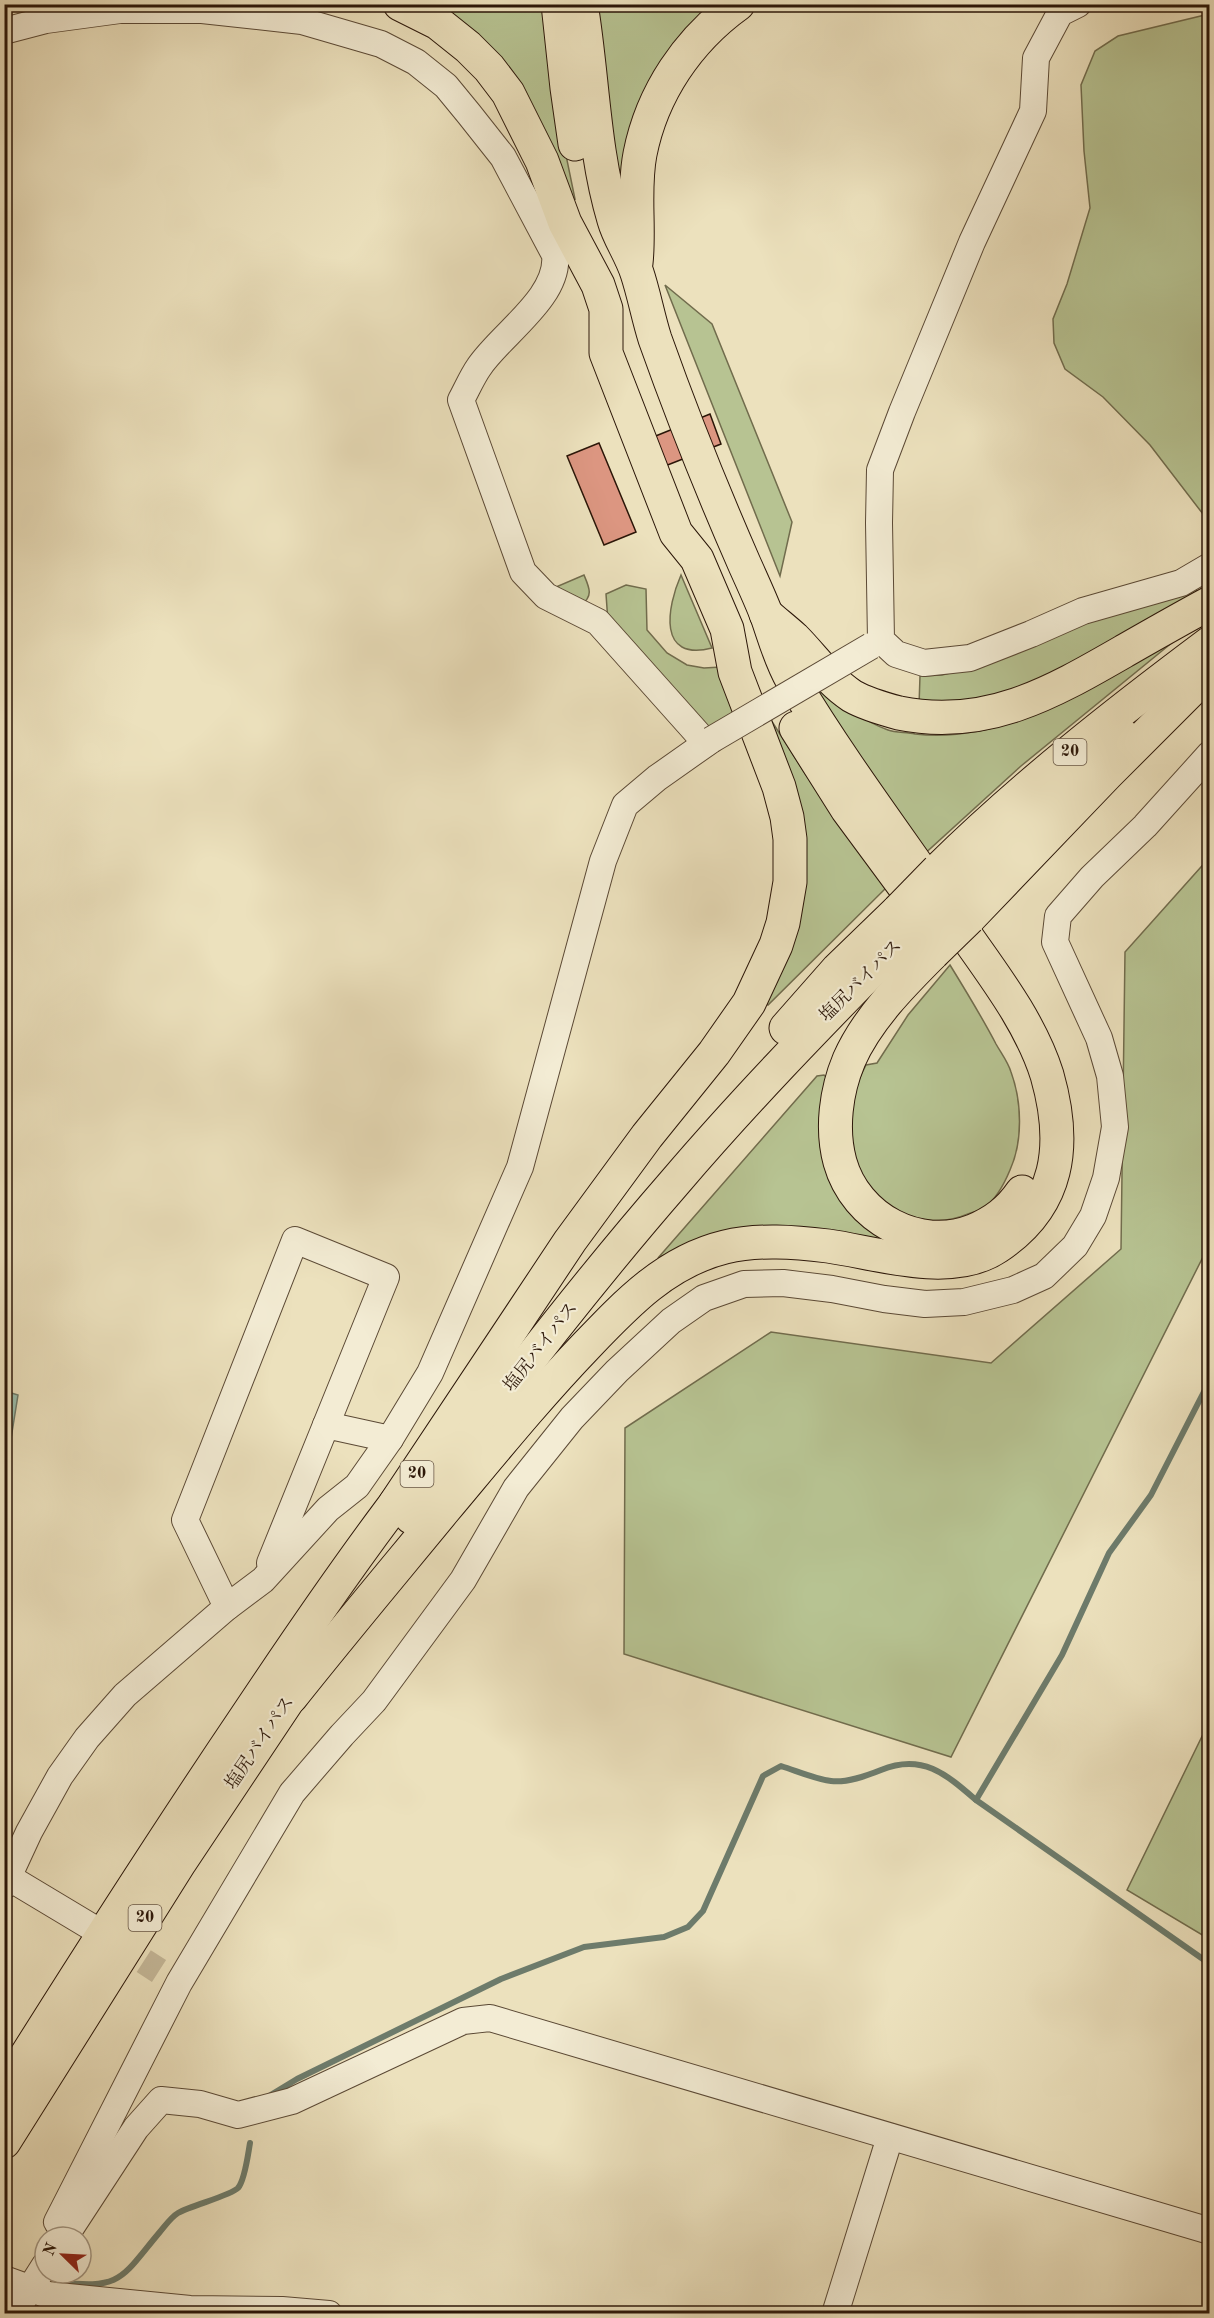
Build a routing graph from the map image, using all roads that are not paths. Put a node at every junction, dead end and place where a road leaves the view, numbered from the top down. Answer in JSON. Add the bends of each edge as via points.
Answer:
{"nodes":[{"id":1,"x":400,"y":4,"type":"edge"},
{"id":2,"x":558,"y":4,"type":"edge"},
{"id":3,"x":580,"y":4,"type":"edge"},
{"id":4,"x":738,"y":4,"type":"edge"},
{"id":5,"x":1078,"y":4,"type":"edge"},
{"id":6,"x":4,"y":31,"type":"edge"},
{"id":7,"x":639,"y":282,"type":"junction"},
{"id":8,"x":602,"y":297,"type":"junction"},
{"id":9,"x":1209,"y":566,"type":"edge"},
{"id":10,"x":1209,"y":603,"type":"edge"},
{"id":11,"x":766,"y":614,"type":"junction"},
{"id":12,"x":728,"y":629,"type":"junction"},
{"id":13,"x":876,"y":643,"type":"junction"},
{"id":14,"x":1209,"y":643,"type":"edge"},
{"id":15,"x":1209,"y":660,"type":"edge"},
{"id":16,"x":1209,"y":671,"type":"edge"},
{"id":17,"x":709,"y":742,"type":"junction"},
{"id":18,"x":1209,"y":754,"type":"edge"},
{"id":19,"x":953,"y":894,"type":"junction"},
{"id":20,"x":915,"y":931,"type":"junction"},
{"id":21,"x":326,"y":1425,"type":"junction"},
{"id":22,"x":390,"y":1439,"type":"junction"},
{"id":23,"x":395,"y":1504,"type":"junction"},
{"id":24,"x":263,"y":1580,"type":"junction"},
{"id":25,"x":228,"y":1607,"type":"junction"},
{"id":26,"x":291,"y":1697,"type":"junction"},
{"id":27,"x":6,"y":1881,"type":"edge"},
{"id":28,"x":93,"y":1928,"type":"tunnel mouth"},
{"id":29,"x":39,"y":2085,"type":"junction"},
{"id":30,"x":4,"y":2091,"type":"edge"},
{"id":31,"x":890,"y":2137,"type":"junction"},
{"id":32,"x":4,"y":2142,"type":"edge"},
{"id":33,"x":4,"y":2154,"type":"edge"},
{"id":34,"x":59,"y":2225,"type":"edge"},
{"id":35,"x":72,"y":2225,"type":"edge"},
{"id":36,"x":1209,"y":2231,"type":"edge"},
{"id":37,"x":4,"y":2279,"type":"edge"},
{"id":38,"x":42,"y":2299,"type":"edge"},
{"id":39,"x":14,"y":2313,"type":"edge"},
{"id":40,"x":329,"y":2313,"type":"edge"},
{"id":41,"x":835,"y":2313,"type":"edge"}],
"edges":[{"from":1,"to":8,"type":"highway","via":[[438,23],[468,46],[508,93]]},
{"from":2,"to":8,"type":"highway","via":[[567,88]]},
{"from":3,"to":7,"type":"highway","via":[[607,188],[615,224]]},
{"from":4,"to":7,"type":"highway","via":[[682,57],[653,112],[640,154]]},
{"from":5,"to":13,"type":"street","via":[[1060,13],[1036,58],[1032,111],[968,252],[880,470]]},
{"from":6,"to":17,"type":"street","via":[[46,20],[120,10],[202,10],[302,21],[381,44],[416,62],[446,86],[503,157],[555,255],[556,266],[544,294],[479,366],[461,400],[512,547],[523,572],[546,596],[598,622]]},
{"from":7,"to":11,"type":"highway","via":[[657,344]]},
{"from":8,"to":12,"type":"highway","via":[[606,353],[613,373],[676,533],[697,559]]},
{"from":9,"to":13,"type":"street","via":[[1181,583],[1083,611],[970,658],[924,663]]},
{"from":10,"to":11,"type":"highway","via":[[1028,702],[985,714],[945,718],[883,709],[852,696]]},
{"from":11,"to":26,"type":"highway","via":[[778,656],[794,682],[868,798],[1001,986],[1027,1030],[1046,1071],[1055,1111],[1056,1158],[1047,1192],[1027,1223],[1001,1244],[990,1252],[958,1260],[914,1262],[802,1243],[763,1243],[725,1247],[670,1269],[625,1306],[546,1387]]},
{"from":12,"to":20,"type":"highway","via":[[759,662],[775,695],[847,809],[989,999],[1028,1073],[1039,1136],[1034,1165],[1022,1192],[991,1223],[966,1234],[938,1238],[909,1234],[883,1221],[860,1198],[840,1162],[836,1117],[850,1059],[898,990]]},
{"from":12,"to":23,"type":"highway","via":[[735,672],[769,756],[787,817],[790,882],[776,945],[749,1003],[570,1241]]},
{"from":13,"to":17,"type":"street","bridge":true},
{"from":14,"to":19,"type":"highway","name":"塩尻バイパス","number":"20","via":[[1076,746],[968,840]]},
{"from":15,"to":19,"type":"highway","name":"塩尻バイパス","number":"20"},
{"from":16,"to":19,"type":"highway","via":[[1107,774]]},
{"from":17,"to":22,"type":"street","via":[[625,805],[603,861],[520,1167],[430,1373]]},
{"from":18,"to":34,"type":"street","via":[[1058,916],[1055,942],[1099,1038],[1110,1076],[1115,1128],[1107,1178],[1093,1216],[1075,1246],[1044,1276],[1013,1290],[964,1302],[925,1304],[783,1282],[744,1284],[704,1298],[671,1321],[617,1371],[572,1418],[516,1488],[464,1580],[374,1701],[292,1793],[169,1977]]},
{"from":19,"to":20,"type":"highway","bridge":true},
{"from":19,"to":20,"type":"highway","name":"塩尻バイパス","number":"20","bridge":true},
{"from":20,"to":23,"type":"highway","name":"塩尻バイパス","number":"20","via":[[838,969],[657,1172],[526,1331]]},
{"from":20,"to":26,"type":"highway","name":"塩尻バイパス","number":"20","via":[[803,1040],[682,1173],[473,1433],[348,1602]]},
{"from":21,"to":22,"type":"street"},
{"from":21,"to":24,"type":"street"},
{"from":21,"to":25,"type":"street","via":[[386,1277],[294,1240],[185,1520]]},
{"from":22,"to":24,"type":"street","via":[[357,1486],[328,1509]]},
{"from":23,"to":30,"type":"highway","name":"塩尻バイパス","number":"20","via":[[205,1777]]},
{"from":24,"to":25,"type":"street"},
{"from":25,"to":27,"type":"street","via":[[124,1695],[87,1738],[60,1776]]},
{"from":26,"to":29,"type":"highway","name":"塩尻バイパス","number":"20","via":[[180,1862]]},
{"from":27,"to":28,"type":"street"},
{"from":29,"to":32,"type":"highway","name":"塩尻バイパス","number":"20"},
{"from":29,"to":33,"type":"street"},
{"from":31,"to":35,"type":"street","via":[[490,2018],[463,2021],[292,2102],[238,2115],[200,2104],[161,2100],[136,2127]]},
{"from":31,"to":36,"type":"street"},
{"from":31,"to":41,"type":"street"},
{"from":37,"to":38,"type":"street"},
{"from":38,"to":39,"type":"street"},
{"from":38,"to":40,"type":"street"}]}
